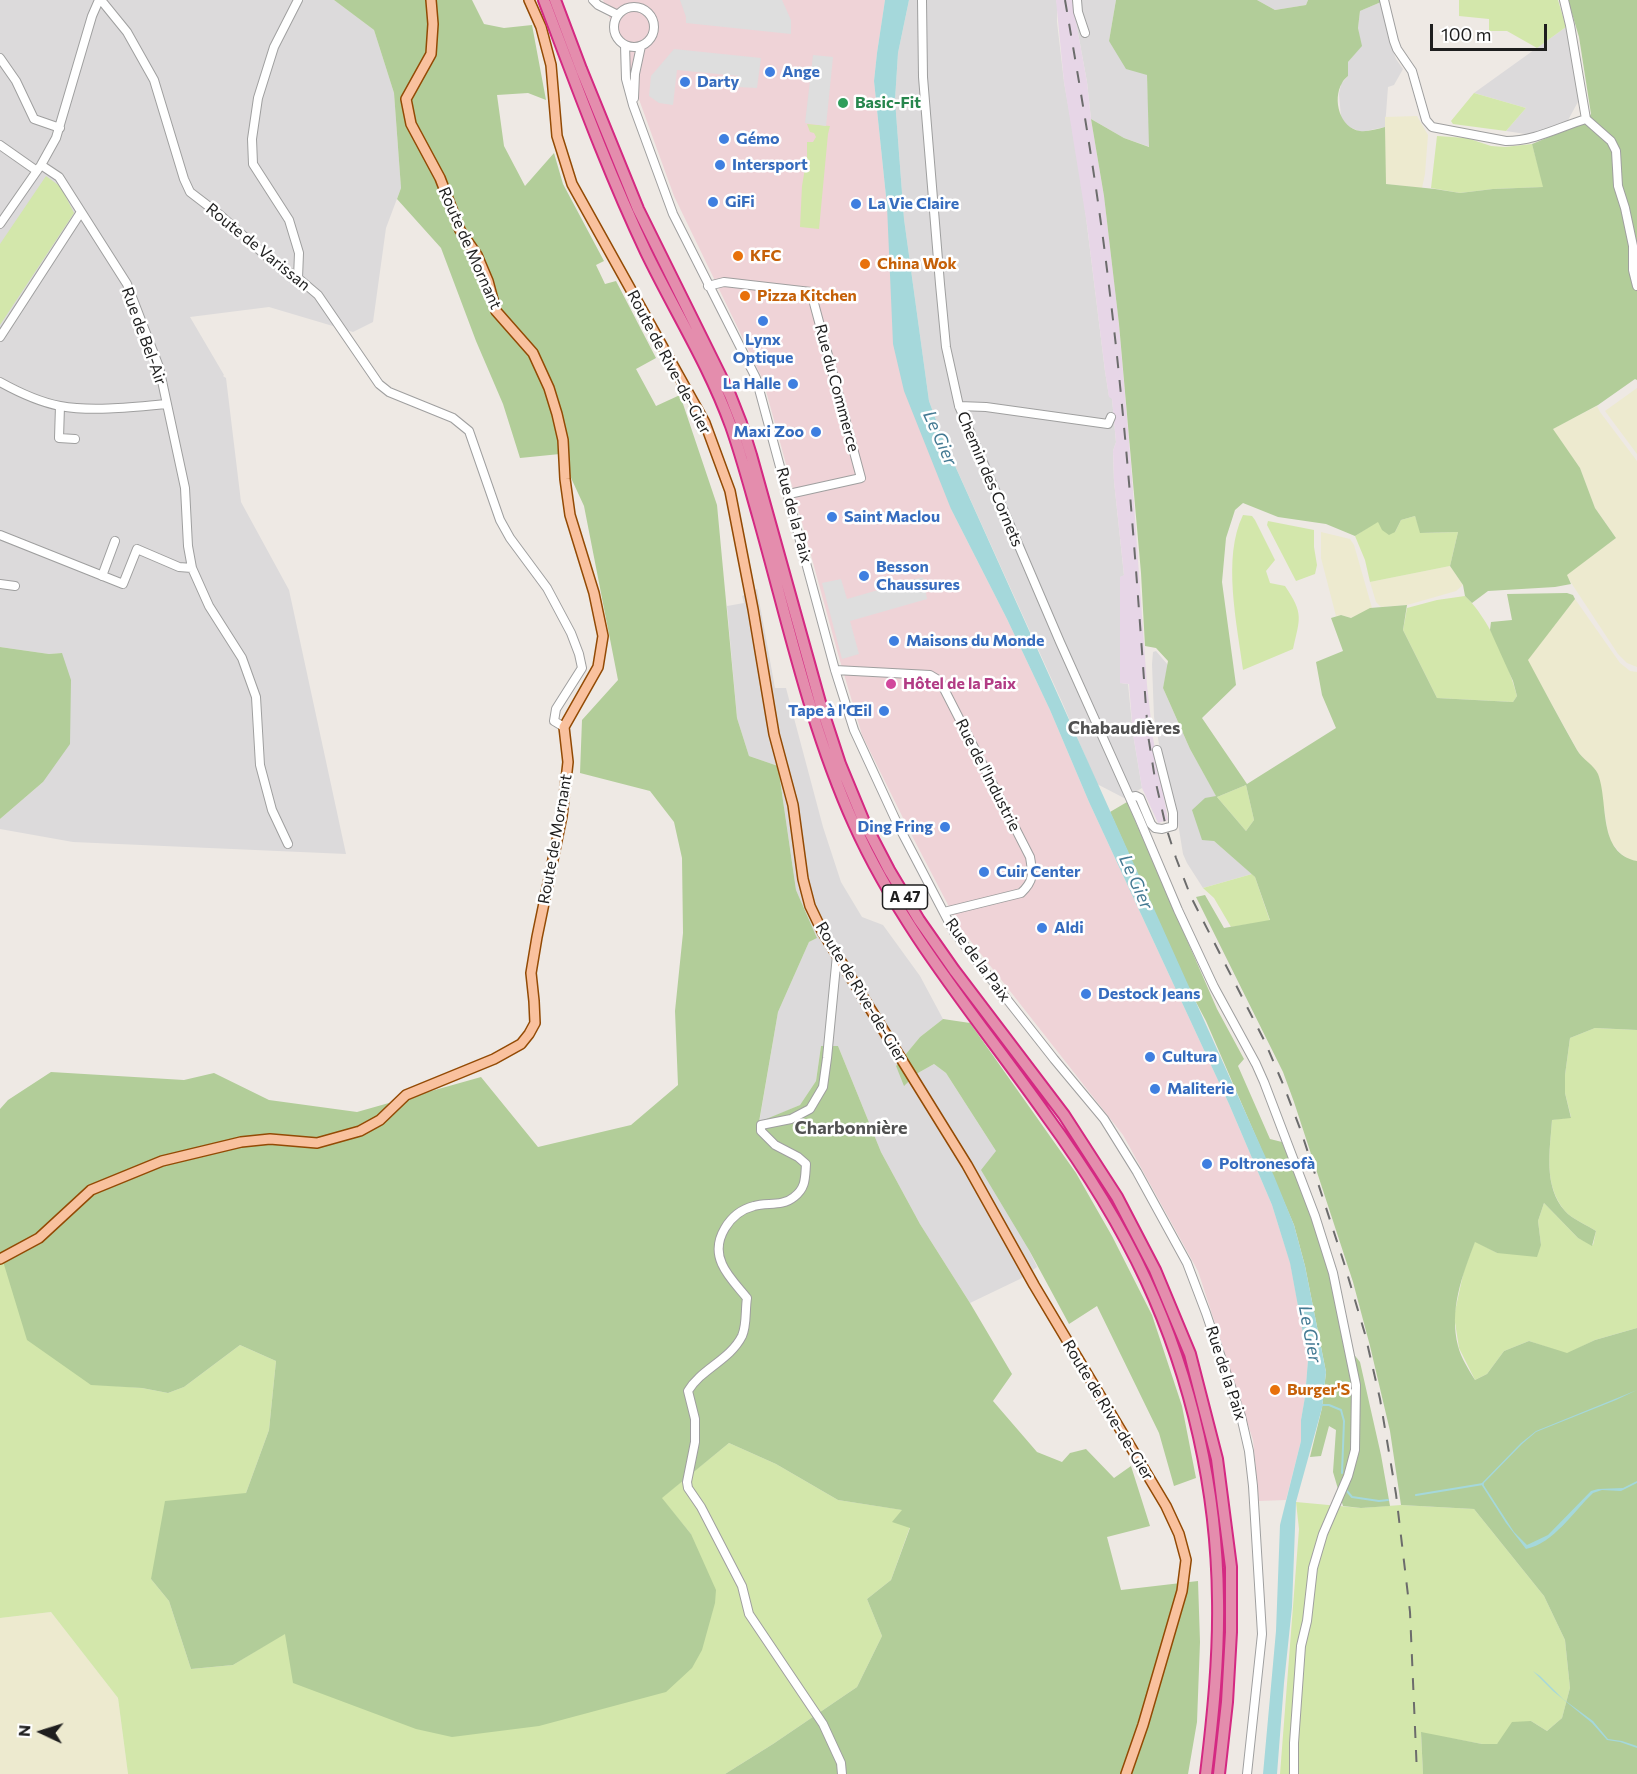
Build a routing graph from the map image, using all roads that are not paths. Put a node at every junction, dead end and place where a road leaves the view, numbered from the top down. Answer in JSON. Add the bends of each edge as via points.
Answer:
{"nodes":[{"id":1,"x":100,"y":0,"type":"edge"},
{"id":2,"x":298,"y":0,"type":"edge"},
{"id":3,"x":432,"y":0,"type":"edge"},
{"id":4,"x":529,"y":0,"type":"edge"},
{"id":5,"x":544,"y":0,"type":"edge"},
{"id":6,"x":555,"y":0,"type":"edge"},
{"id":7,"x":593,"y":0,"type":"edge"},
{"id":8,"x":922,"y":0,"type":"edge"},
{"id":9,"x":1077,"y":0,"type":"edge"},
{"id":10,"x":1384,"y":0,"type":"edge"},
{"id":11,"x":1564,"y":0,"type":"edge"},
{"id":12,"x":618,"y":15,"type":"junction"},
{"id":13,"x":1085,"y":33,"type":"dead end"},
{"id":14,"x":625,"y":45,"type":"junction"},
{"id":15,"x":641,"y":46,"type":"junction"},
{"id":16,"x":0,"y":58,"type":"edge"},
{"id":17,"x":633,"y":105,"type":"junction"},
{"id":18,"x":1586,"y":119,"type":"junction"},
{"id":19,"x":60,"y":128,"type":"junction"},
{"id":20,"x":0,"y":145,"type":"edge"},
{"id":21,"x":39,"y":168,"type":"junction"},
{"id":22,"x":81,"y":212,"type":"junction"},
{"id":23,"x":0,"y":224,"type":"edge"},
{"id":24,"x":298,"y":278,"type":"junction"},
{"id":25,"x":708,"y":286,"type":"junction"},
{"id":26,"x":1637,"y":286,"type":"edge"},
{"id":27,"x":0,"y":337,"type":"edge"},
{"id":28,"x":0,"y":382,"type":"edge"},
{"id":29,"x":167,"y":404,"type":"junction"},
{"id":30,"x":60,"y":406,"type":"junction"},
{"id":31,"x":958,"y":406,"type":"junction"},
{"id":32,"x":1111,"y":417,"type":"dead end"},
{"id":33,"x":75,"y":439,"type":"dead end"},
{"id":34,"x":789,"y":494,"type":"junction"},
{"id":35,"x":0,"y":535,"type":"edge"},
{"id":36,"x":115,"y":542,"type":"dead end"},
{"id":37,"x":192,"y":568,"type":"junction"},
{"id":38,"x":102,"y":576,"type":"junction"},
{"id":39,"x":0,"y":584,"type":"edge"},
{"id":40,"x":15,"y":586,"type":"dead end"},
{"id":41,"x":836,"y":670,"type":"junction"},
{"id":42,"x":564,"y":727,"type":"junction"},
{"id":43,"x":1157,"y":750,"type":"dead end"},
{"id":44,"x":1130,"y":797,"type":"junction"},
{"id":45,"x":288,"y":844,"type":"dead end"},
{"id":46,"x":944,"y":912,"type":"junction"},
{"id":47,"x":837,"y":955,"type":"junction"},
{"id":48,"x":0,"y":1259,"type":"edge"},
{"id":49,"x":842,"y":1774,"type":"edge"},
{"id":50,"x":1126,"y":1774,"type":"edge"},
{"id":51,"x":1206,"y":1774,"type":"edge"},
{"id":52,"x":1219,"y":1774,"type":"edge"},
{"id":53,"x":1247,"y":1774,"type":"edge"},
{"id":54,"x":1294,"y":1774,"type":"edge"}],
"edges":[{"from":1,"to":19,"type":"street"},
{"from":1,"to":24,"type":"street","name":"Route de Varissan","via":[[127,32],[154,80],[190,192],[273,262]]},
{"from":2,"to":24,"type":"street","via":[[274,47],[258,98],[252,140],[253,165],[289,220],[299,253]]},
{"from":3,"to":42,"type":"main road","name":"Route de Mornant","via":[[431,54],[406,99],[411,124],[440,178],[460,230],[477,255],[496,311],[532,353],[549,388],[563,440],[570,515],[603,636],[598,667]]},
{"from":4,"to":47,"type":"main road","name":"Route de Rive-de-Gier","via":[[551,65],[556,135],[572,184],[705,423],[730,491],[774,734],[793,806],[803,879],[810,906]]},
{"from":5,"to":51,"type":"highway","number":"A 47","via":[[627,211],[725,412],[810,707],[856,827],[908,925],[1095,1186],[1131,1249],[1170,1338],[1203,1456],[1217,1561],[1217,1664]]},
{"from":6,"to":52,"type":"highway","number":"A 47","via":[[638,209],[741,423],[821,706],[864,822],[919,920],[1064,1115],[1117,1197],[1155,1270],[1190,1354],[1217,1459],[1231,1567],[1228,1690]]},
{"from":7,"to":12,"type":"street"},
{"from":8,"to":31,"type":"street","name":"Chemin des Cornets","via":[[923,77],[942,308]]},
{"from":9,"to":13,"type":"street"},
{"from":10,"to":18,"type":"street","via":[[1397,49],[1412,71],[1426,120],[1432,127],[1518,141]]},
{"from":11,"to":18,"type":"street"},
{"from":12,"to":14,"type":"street","via":[[614,28]]},
{"from":12,"to":15,"type":"street","via":[[636,8],[649,15],[653,32]]},
{"from":14,"to":15,"type":"street"},
{"from":14,"to":17,"type":"street","name":"Rue de la Paix","via":[[626,79]]},
{"from":15,"to":17,"type":"street","name":"Rue de la Paix"},
{"from":16,"to":19,"type":"street","via":[[34,119]]},
{"from":17,"to":25,"type":"street","name":"Rue de la Paix","via":[[673,214]]},
{"from":18,"to":26,"type":"street","via":[[1611,141],[1616,151],[1618,186]]},
{"from":19,"to":21,"type":"street"},
{"from":20,"to":21,"type":"street","name":"Rue de Bel-Air"},
{"from":21,"to":22,"type":"street","name":"Rue de Bel-Air","via":[[59,177]]},
{"from":21,"to":23,"type":"street"},
{"from":22,"to":27,"type":"street"},
{"from":22,"to":29,"type":"street","name":"Rue de Bel-Air","via":[[127,284],[159,367]]},
{"from":24,"to":42,"type":"street","name":"Route de Varissan","via":[[318,296],[379,384],[389,392],[453,418],[469,431],[500,520],[547,588],[579,654],[582,668],[556,709],[554,721]]},
{"from":25,"to":34,"type":"street","name":"Rue de la Paix","via":[[756,378]]},
{"from":25,"to":34,"type":"street","name":"Rue du Commerce","via":[[724,282],[811,292],[861,478]]},
{"from":28,"to":30,"type":"street"},
{"from":29,"to":30,"type":"street"},
{"from":29,"to":37,"type":"street","name":"Rue de Bel-Air","via":[[185,488]]},
{"from":30,"to":33,"type":"street","via":[[59,438]]},
{"from":31,"to":32,"type":"street","via":[[1108,424]]},
{"from":31,"to":44,"type":"street","name":"Chemin des Cornets"},
{"from":34,"to":41,"type":"street","name":"Rue de la Paix"},
{"from":35,"to":38,"type":"street"},
{"from":36,"to":38,"type":"street"},
{"from":37,"to":38,"type":"street","via":[[179,567],[137,549],[123,584]]},
{"from":37,"to":45,"type":"street","name":"Rue de Bel-Air","via":[[209,606],[242,658],[256,698],[260,765],[272,810]]},
{"from":39,"to":40,"type":"street"},
{"from":41,"to":46,"type":"street","name":"Rue de la Paix","via":[[854,730]]},
{"from":41,"to":46,"type":"street","name":"Rue de l'Industrie","via":[[930,675],[940,681],[1030,857],[1030,884],[1020,893]]},
{"from":42,"to":48,"type":"main road","name":"Route de Mornant","via":[[568,762],[562,816],[531,973],[535,1023],[521,1044],[406,1095],[360,1131],[317,1143],[270,1139],[241,1142],[162,1161],[91,1190],[39,1238]]},
{"from":43,"to":44,"type":"street","name":"Chemin des Cornets","via":[[1173,825],[1155,828],[1140,798]]},
{"from":44,"to":54,"type":"street","via":[[1209,977],[1272,1100],[1333,1273],[1356,1385],[1355,1450],[1313,1568],[1301,1646]]},
{"from":46,"to":53,"type":"street","name":"Rue de la Paix","via":[[954,932],[1104,1119],[1187,1263],[1206,1313],[1249,1451],[1262,1634]]},
{"from":47,"to":49,"type":"street","via":[[823,1088],[810,1108],[791,1119],[762,1125],[761,1131],[775,1145],[806,1164],[805,1186],[793,1199],[776,1205],[755,1205],[735,1214],[724,1228],[719,1248],[721,1263],[747,1298],[745,1322],[742,1336],[732,1349],[688,1391],[695,1419],[695,1442],[687,1482],[742,1586],[749,1614],[823,1724],[842,1763]]},
{"from":47,"to":50,"type":"main road","name":"Route de Rive-de-Gier","via":[[968,1165],[1179,1534],[1186,1560],[1182,1591]]}]}
